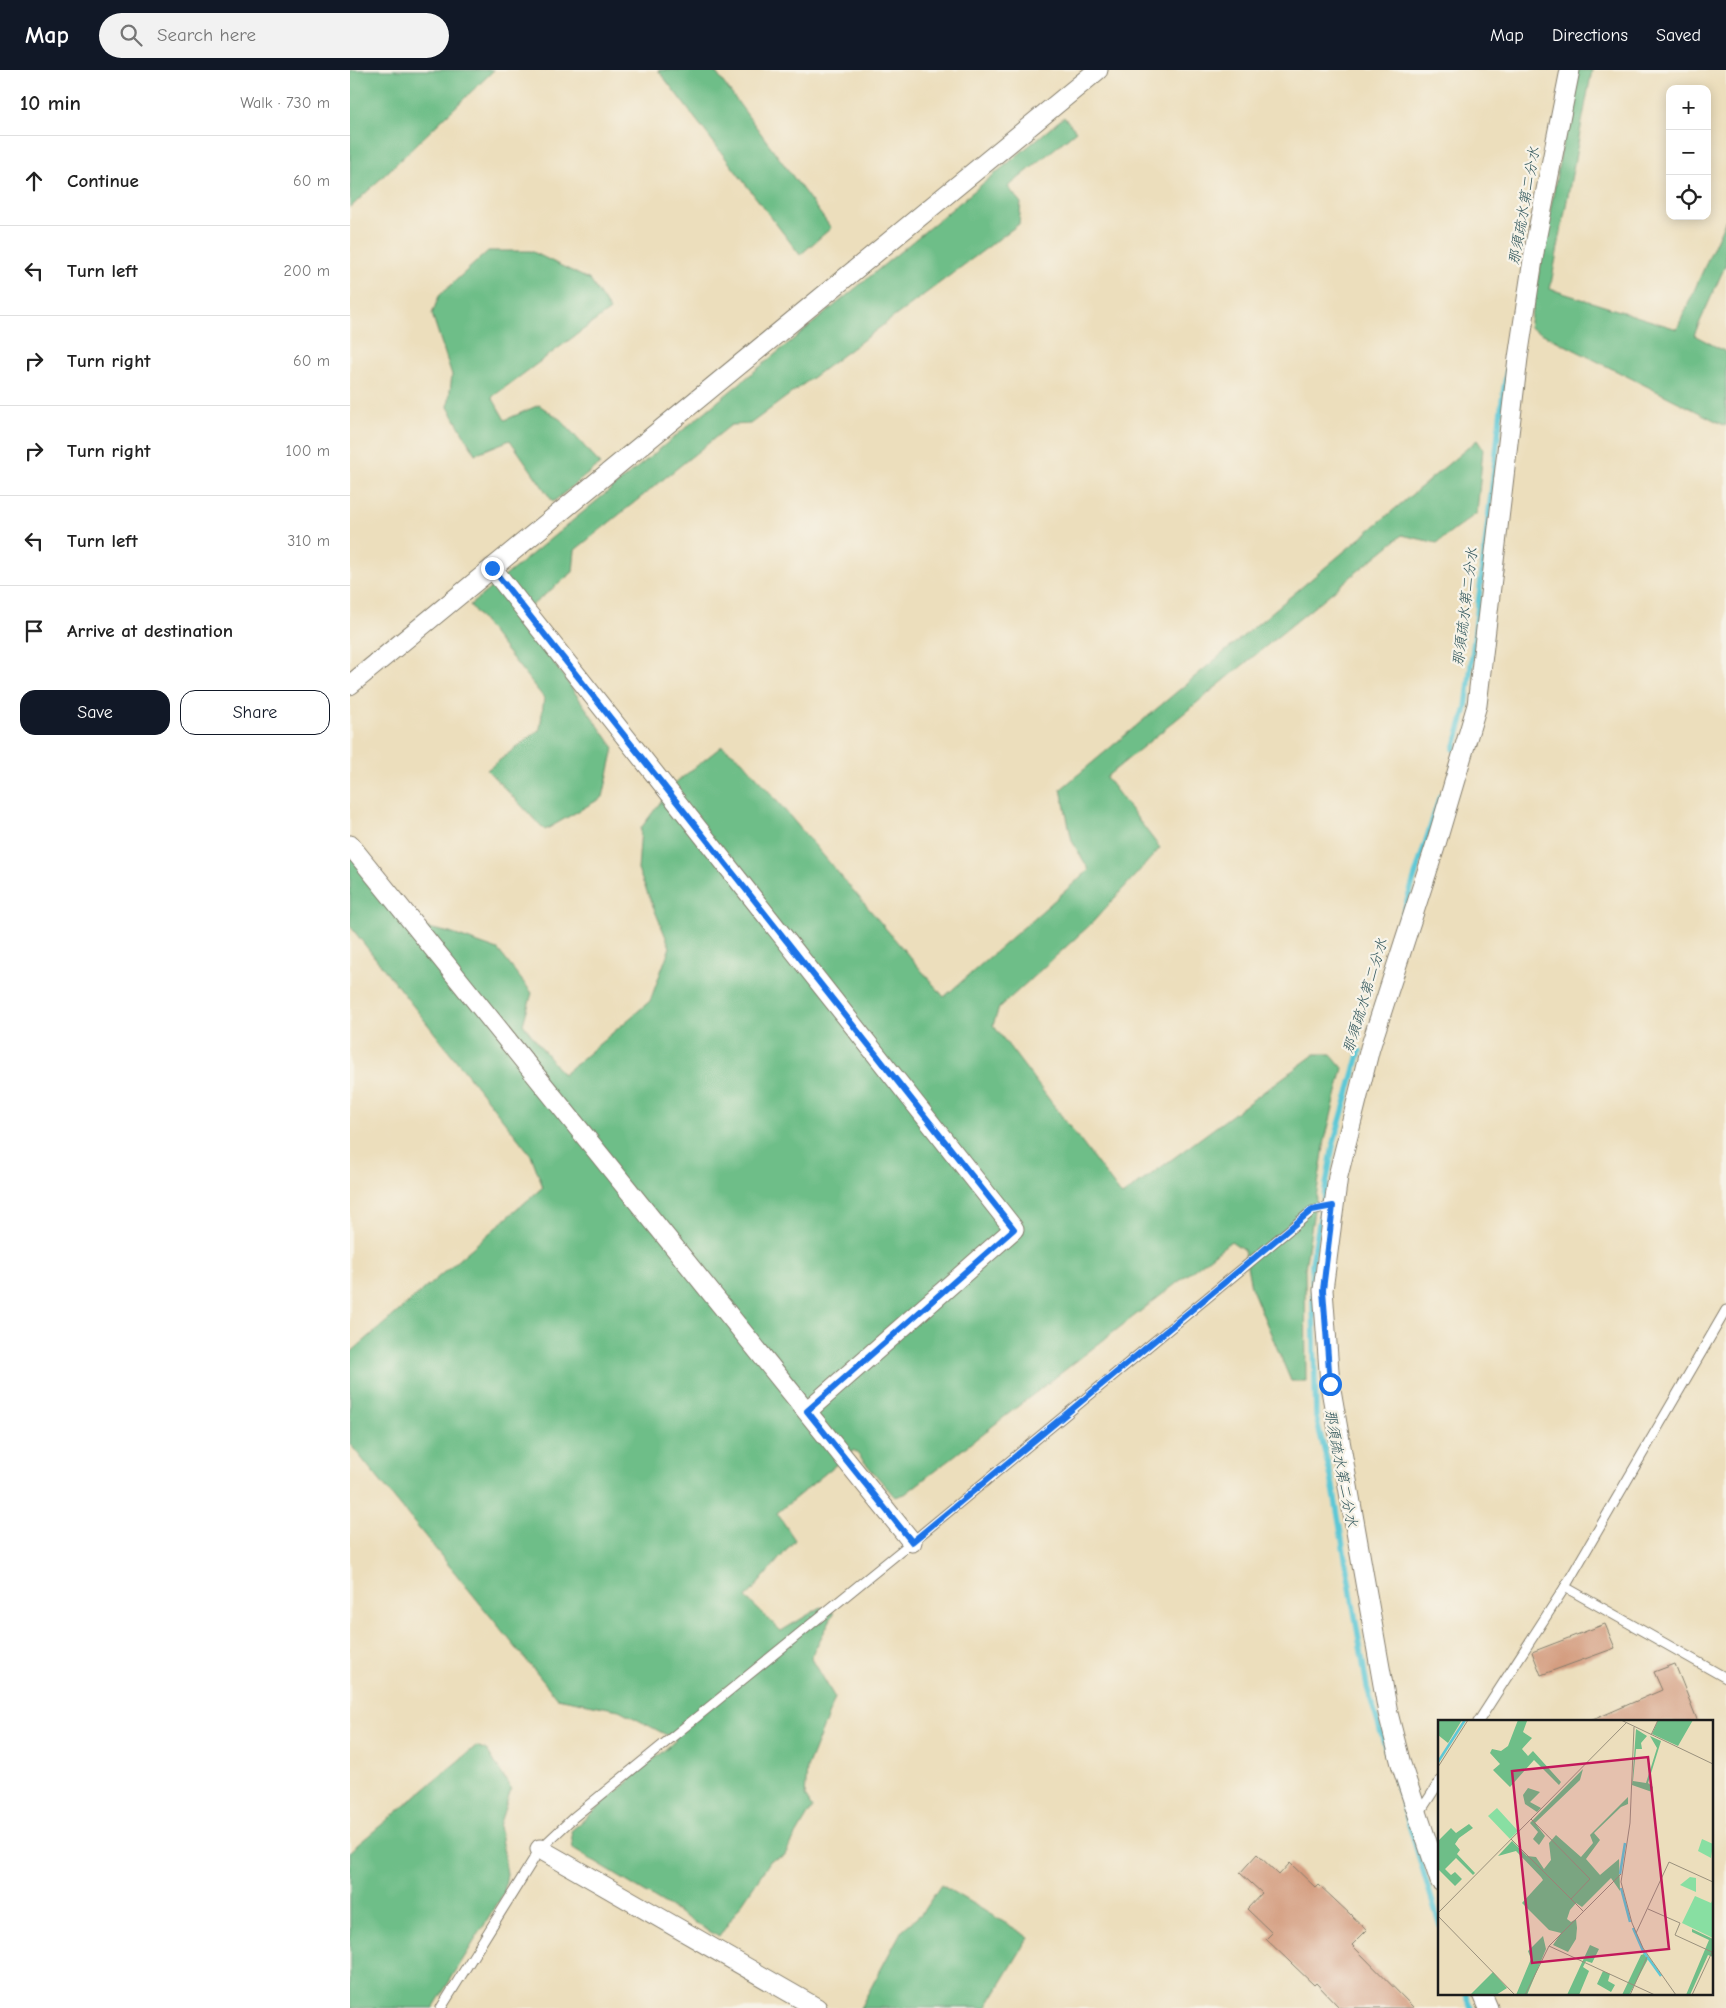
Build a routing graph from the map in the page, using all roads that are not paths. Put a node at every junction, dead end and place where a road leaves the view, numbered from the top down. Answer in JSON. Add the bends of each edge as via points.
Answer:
{"nodes":[{"id":1,"x":1098,"y":70,"type":"edge"},
{"id":2,"x":1570,"y":70,"type":"edge"},
{"id":3,"x":492,"y":568,"type":"junction"},
{"id":4,"x":350,"y":685,"type":"edge"},
{"id":5,"x":350,"y":845,"type":"edge"},
{"id":6,"x":1333,"y":1206,"type":"junction"},
{"id":7,"x":1726,"y":1310,"type":"edge"},
{"id":8,"x":807,"y":1411,"type":"junction"},
{"id":9,"x":912,"y":1542,"type":"junction"},
{"id":10,"x":1565,"y":1587,"type":"junction"},
{"id":11,"x":1726,"y":1678,"type":"edge"},
{"id":12,"x":1479,"y":1720,"type":"edge"},
{"id":13,"x":1438,"y":1784,"type":"edge"},
{"id":14,"x":1418,"y":1815,"type":"junction"},
{"id":15,"x":540,"y":1850,"type":"junction"},
{"id":16,"x":1438,"y":1875,"type":"edge"},
{"id":17,"x":1483,"y":1996,"type":"edge"},
{"id":18,"x":441,"y":2008,"type":"edge"},
{"id":19,"x":817,"y":2008,"type":"edge"},
{"id":20,"x":1488,"y":2008,"type":"edge"}],
"edges":[{"from":1,"to":3,"type":"street"},
{"from":2,"to":6,"type":"street","via":[[1536,240],[1518,358],[1477,705],[1370,1048]]},
{"from":3,"to":4,"type":"street"},
{"from":3,"to":8,"type":"street","via":[[1014,1229]]},
{"from":5,"to":8,"type":"street"},
{"from":6,"to":9,"type":"lane","via":[[1312,1210]]},
{"from":6,"to":14,"type":"street","via":[[1323,1290],[1330,1384],[1388,1713]]},
{"from":7,"to":10,"type":"lane"},
{"from":8,"to":9,"type":"street"},
{"from":9,"to":15,"type":"lane","via":[[574,1817]]},
{"from":10,"to":11,"type":"lane"},
{"from":10,"to":12,"type":"lane"},
{"from":13,"to":14,"type":"lane"},
{"from":14,"to":16,"type":"street"},
{"from":15,"to":18,"type":"lane"},
{"from":15,"to":19,"type":"street"},
{"from":17,"to":20,"type":"street"}]}
